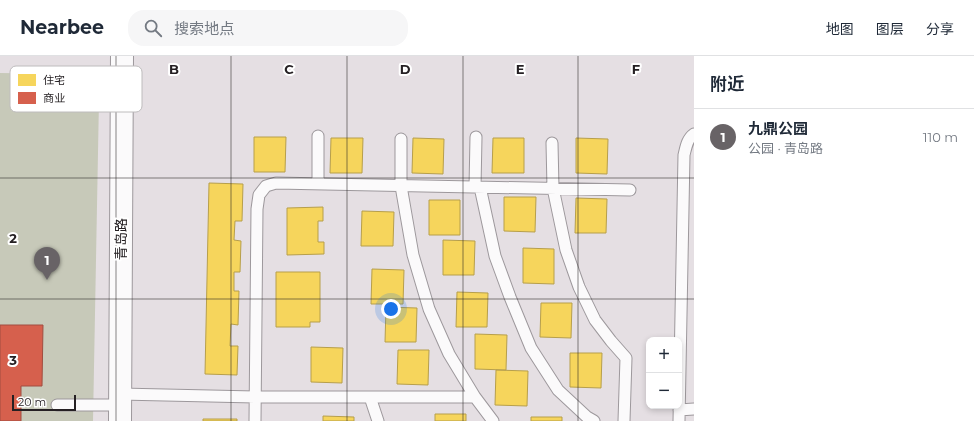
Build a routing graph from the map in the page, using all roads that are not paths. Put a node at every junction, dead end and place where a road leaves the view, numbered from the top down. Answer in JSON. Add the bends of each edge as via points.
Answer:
{"nodes":[{"id":1,"x":122,"y":56,"type":"edge"},
{"id":2,"x":122,"y":66,"type":"edge"},
{"id":3,"x":122,"y":112,"type":"edge"},
{"id":4,"x":694,"y":134,"type":"edge"},
{"id":5,"x":318,"y":136,"type":"dead end"},
{"id":6,"x":476,"y":137,"type":"dead end"},
{"id":7,"x":401,"y":139,"type":"dead end"},
{"id":8,"x":552,"y":143,"type":"dead end"},
{"id":9,"x":318,"y":184,"type":"junction"},
{"id":10,"x":401,"y":186,"type":"junction"},
{"id":11,"x":477,"y":187,"type":"junction"},
{"id":12,"x":553,"y":188,"type":"junction"},
{"id":13,"x":630,"y":190,"type":"dead end"},
{"id":14,"x":255,"y":397,"type":"junction"},
{"id":15,"x":370,"y":397,"type":"junction"},
{"id":16,"x":475,"y":397,"type":"junction"},
{"id":17,"x":57,"y":405,"type":"dead end"},
{"id":18,"x":120,"y":407,"type":"edge"},
{"id":19,"x":694,"y":409,"type":"edge"},
{"id":20,"x":679,"y":415,"type":"edge"},
{"id":21,"x":255,"y":421,"type":"edge"},
{"id":22,"x":378,"y":421,"type":"edge"},
{"id":23,"x":493,"y":421,"type":"edge"},
{"id":24,"x":594,"y":421,"type":"edge"},
{"id":25,"x":624,"y":421,"type":"edge"}],
"edges":[{"from":1,"to":2,"type":"street","name":"青岛路"},
{"from":3,"to":18,"type":"street","name":"青岛路"},
{"from":4,"to":20,"type":"lane","via":[[686,146],[684,155]]},
{"from":5,"to":9,"type":"lane"},
{"from":6,"to":11,"type":"lane"},
{"from":7,"to":10,"type":"lane"},
{"from":8,"to":12,"type":"lane"},
{"from":9,"to":10,"type":"lane"},
{"from":9,"to":14,"type":"lane","via":[[276,183],[266,186],[259,195],[256,209]]},
{"from":10,"to":11,"type":"lane"},
{"from":10,"to":16,"type":"lane","via":[[413,255],[429,309],[449,354]]},
{"from":11,"to":12,"type":"lane"},
{"from":11,"to":24,"type":"lane","via":[[495,256],[531,348],[558,390]]},
{"from":12,"to":13,"type":"lane"},
{"from":12,"to":25,"type":"lane","via":[[566,250],[579,286],[596,320],[626,358]]},
{"from":14,"to":15,"type":"lane"},
{"from":14,"to":18,"type":"lane"},
{"from":14,"to":21,"type":"lane"},
{"from":15,"to":16,"type":"lane"},
{"from":15,"to":22,"type":"lane"},
{"from":16,"to":23,"type":"lane"},
{"from":17,"to":18,"type":"lane"},
{"from":19,"to":20,"type":"lane"}]}
